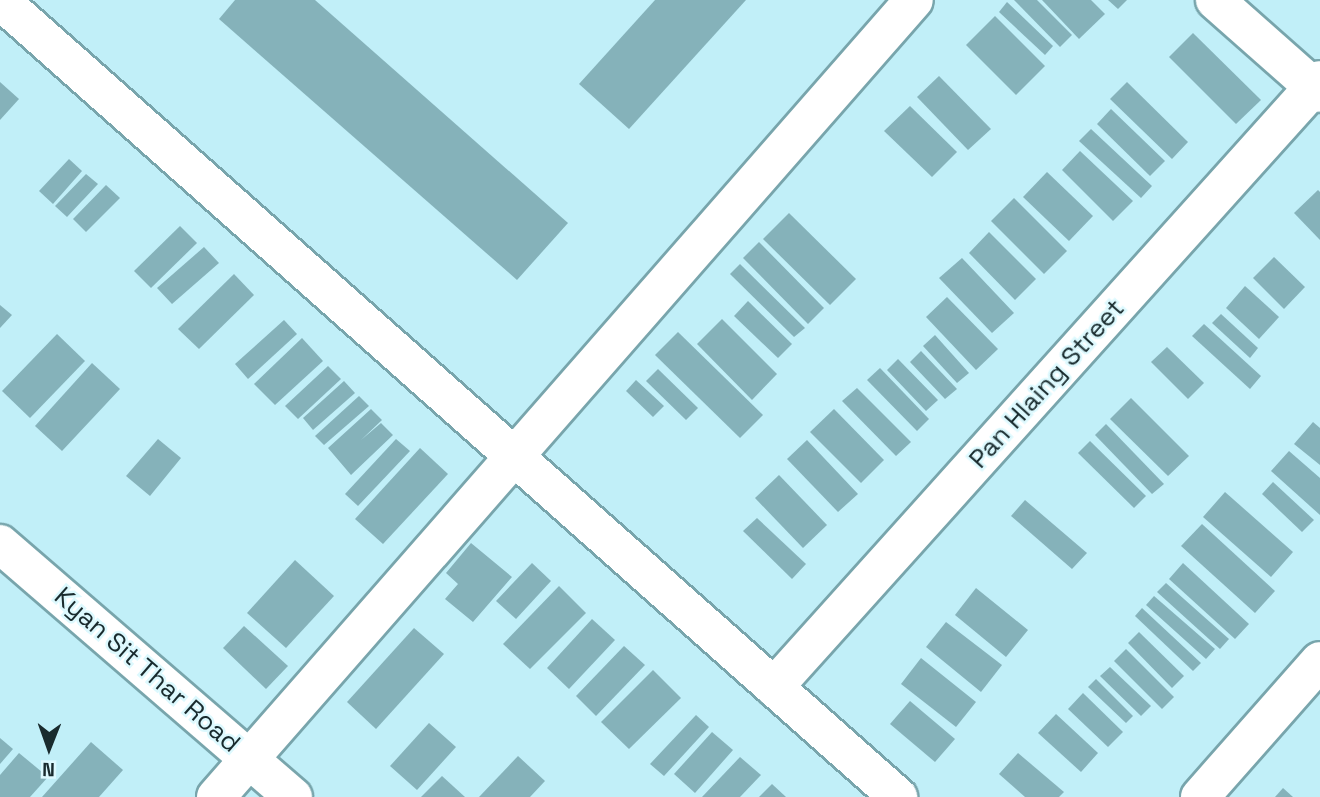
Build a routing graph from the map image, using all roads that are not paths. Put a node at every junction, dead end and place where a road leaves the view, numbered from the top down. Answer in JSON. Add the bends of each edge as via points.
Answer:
{"nodes":[{"id":1,"x":0,"y":0,"type":"edge"},
{"id":2,"x":914,"y":0,"type":"edge"},
{"id":3,"x":1215,"y":0,"type":"edge"},
{"id":4,"x":1318,"y":87,"type":"edge"},
{"id":5,"x":513,"y":456,"type":"junction"},
{"id":6,"x":0,"y":544,"type":"edge"},
{"id":7,"x":1320,"y":661,"type":"edge"},
{"id":8,"x":774,"y":687,"type":"junction"},
{"id":9,"x":251,"y":759,"type":"junction"},
{"id":10,"x":216,"y":797,"type":"edge"},
{"id":11,"x":293,"y":797,"type":"edge"},
{"id":12,"x":898,"y":797,"type":"edge"},
{"id":13,"x":1200,"y":797,"type":"edge"}],
"edges":[{"from":1,"to":5,"type":"street"},
{"from":2,"to":5,"type":"street"},
{"from":3,"to":4,"type":"street"},
{"from":4,"to":8,"type":"street","name":"Pan Hlaing Street"},
{"from":5,"to":8,"type":"street"},
{"from":5,"to":9,"type":"street"},
{"from":6,"to":9,"type":"street","name":"Kyan Sit Thar Road"},
{"from":7,"to":13,"type":"street"},
{"from":8,"to":12,"type":"street"},
{"from":9,"to":10,"type":"street"},
{"from":9,"to":11,"type":"street","name":"Kyan Sit Thar Road"}]}
